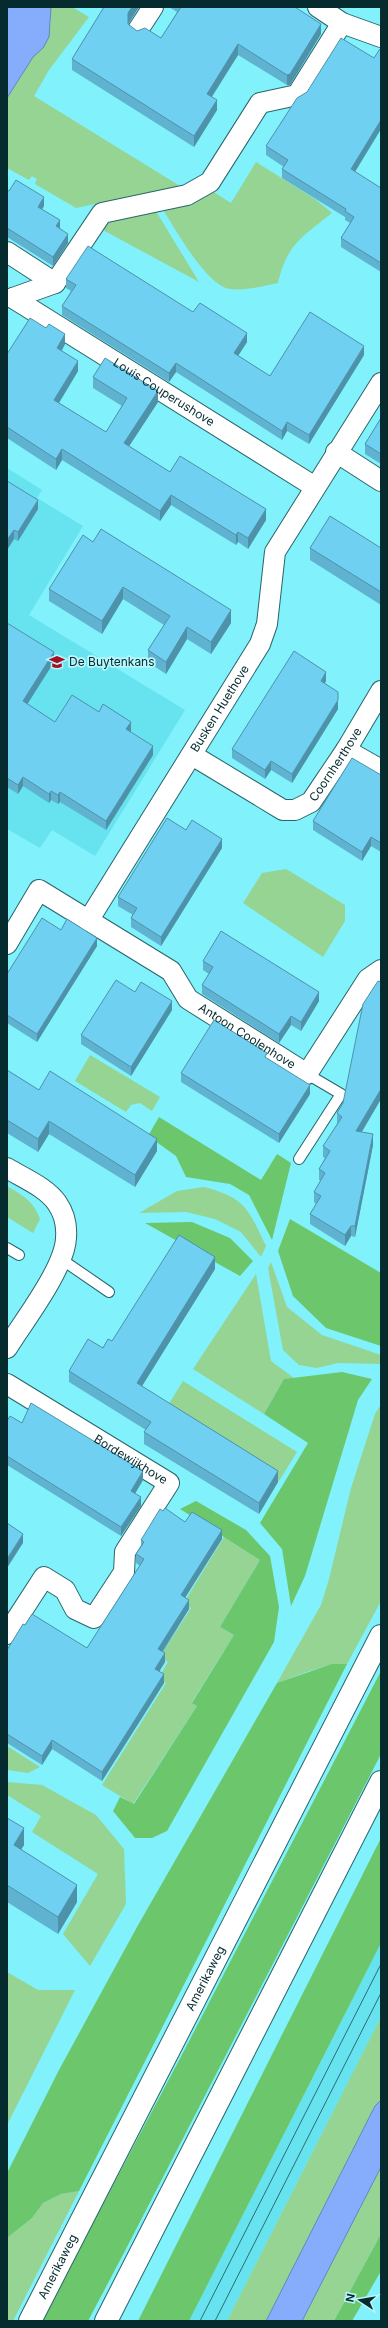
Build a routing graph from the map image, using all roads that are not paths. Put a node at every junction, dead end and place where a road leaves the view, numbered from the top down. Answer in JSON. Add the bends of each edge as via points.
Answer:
{"nodes":[{"id":1,"x":153,"y":7,"type":"edge"},
{"id":2,"x":318,"y":7,"type":"edge"},
{"id":3,"x":342,"y":23,"type":"junction"},
{"id":4,"x":138,"y":30,"type":"edge"},
{"id":5,"x":380,"y":36,"type":"edge"},
{"id":6,"x":7,"y":252,"type":"edge"},
{"id":7,"x":54,"y":283,"type":"junction"},
{"id":8,"x":10,"y":302,"type":"edge"},
{"id":9,"x":381,"y":382,"type":"edge"},
{"id":10,"x":336,"y":452,"type":"junction"},
{"id":11,"x":381,"y":480,"type":"edge"},
{"id":12,"x":315,"y":487,"type":"junction"},
{"id":13,"x":381,"y":691,"type":"edge"},
{"id":14,"x":346,"y":750,"type":"junction"},
{"id":15,"x":192,"y":755,"type":"junction"},
{"id":16,"x":381,"y":770,"type":"edge"},
{"id":17,"x":88,"y":921,"type":"junction"},
{"id":18,"x":7,"y":944,"type":"edge"},
{"id":19,"x":381,"y":970,"type":"edge"},
{"id":20,"x":307,"y":1074,"type":"junction"},
{"id":21,"x":299,"y":1159,"type":"dead end"},
{"id":22,"x":7,"y":1168,"type":"edge"},
{"id":23,"x":7,"y":1248,"type":"edge"},
{"id":24,"x":19,"y":1255,"type":"dead end"},
{"id":25,"x":61,"y":1259,"type":"junction"},
{"id":26,"x":108,"y":1292,"type":"dead end"},
{"id":27,"x":7,"y":1348,"type":"edge"},
{"id":28,"x":7,"y":1384,"type":"edge"},
{"id":29,"x":7,"y":1634,"type":"edge"},
{"id":30,"x":381,"y":1636,"type":"edge"},
{"id":31,"x":381,"y":1782,"type":"edge"},
{"id":32,"x":30,"y":2321,"type":"edge"},
{"id":33,"x":106,"y":2321,"type":"edge"}],
"edges":[{"from":1,"to":4,"type":"street"},
{"from":2,"to":3,"type":"street"},
{"from":3,"to":5,"type":"street"},
{"from":3,"to":7,"type":"street","via":[[297,95],[260,103],[210,182],[187,195],[102,213]]},
{"from":6,"to":7,"type":"street"},
{"from":7,"to":8,"type":"street"},
{"from":8,"to":12,"type":"street","name":"Louis Couperushove"},
{"from":9,"to":10,"type":"street","name":"Busken Huethove"},
{"from":10,"to":11,"type":"street"},
{"from":10,"to":12,"type":"street","name":"Busken Huethove"},
{"from":12,"to":15,"type":"street","name":"Busken Huethove","via":[[274,552],[267,624],[262,640]]},
{"from":13,"to":14,"type":"street","name":"Coornherthove"},
{"from":14,"to":15,"type":"street","name":"Coornherthove","via":[[311,802],[296,810],[283,810]]},
{"from":14,"to":16,"type":"street"},
{"from":15,"to":17,"type":"street","name":"Busken Huethove"},
{"from":17,"to":18,"type":"street","via":[[39,890]]},
{"from":17,"to":20,"type":"street","name":"Antoon Coolenhove","via":[[171,971],[188,999]]},
{"from":19,"to":20,"type":"street","name":"Antoon Coolenhove","via":[[368,979]]},
{"from":20,"to":21,"type":"lane","via":[[340,1094]]},
{"from":22,"to":25,"type":"street","via":[[48,1193],[57,1202],[64,1218],[66,1239]]},
{"from":23,"to":24,"type":"lane"},
{"from":25,"to":26,"type":"lane"},
{"from":25,"to":27,"type":"street"},
{"from":28,"to":29,"type":"street","name":"Bordewijkhove","via":[[169,1483],[126,1552],[124,1572],[94,1618],[75,1609],[65,1590],[44,1577]]},
{"from":30,"to":32,"type":"main road","name":"Amerikaweg"},
{"from":31,"to":33,"type":"main road"}]}
